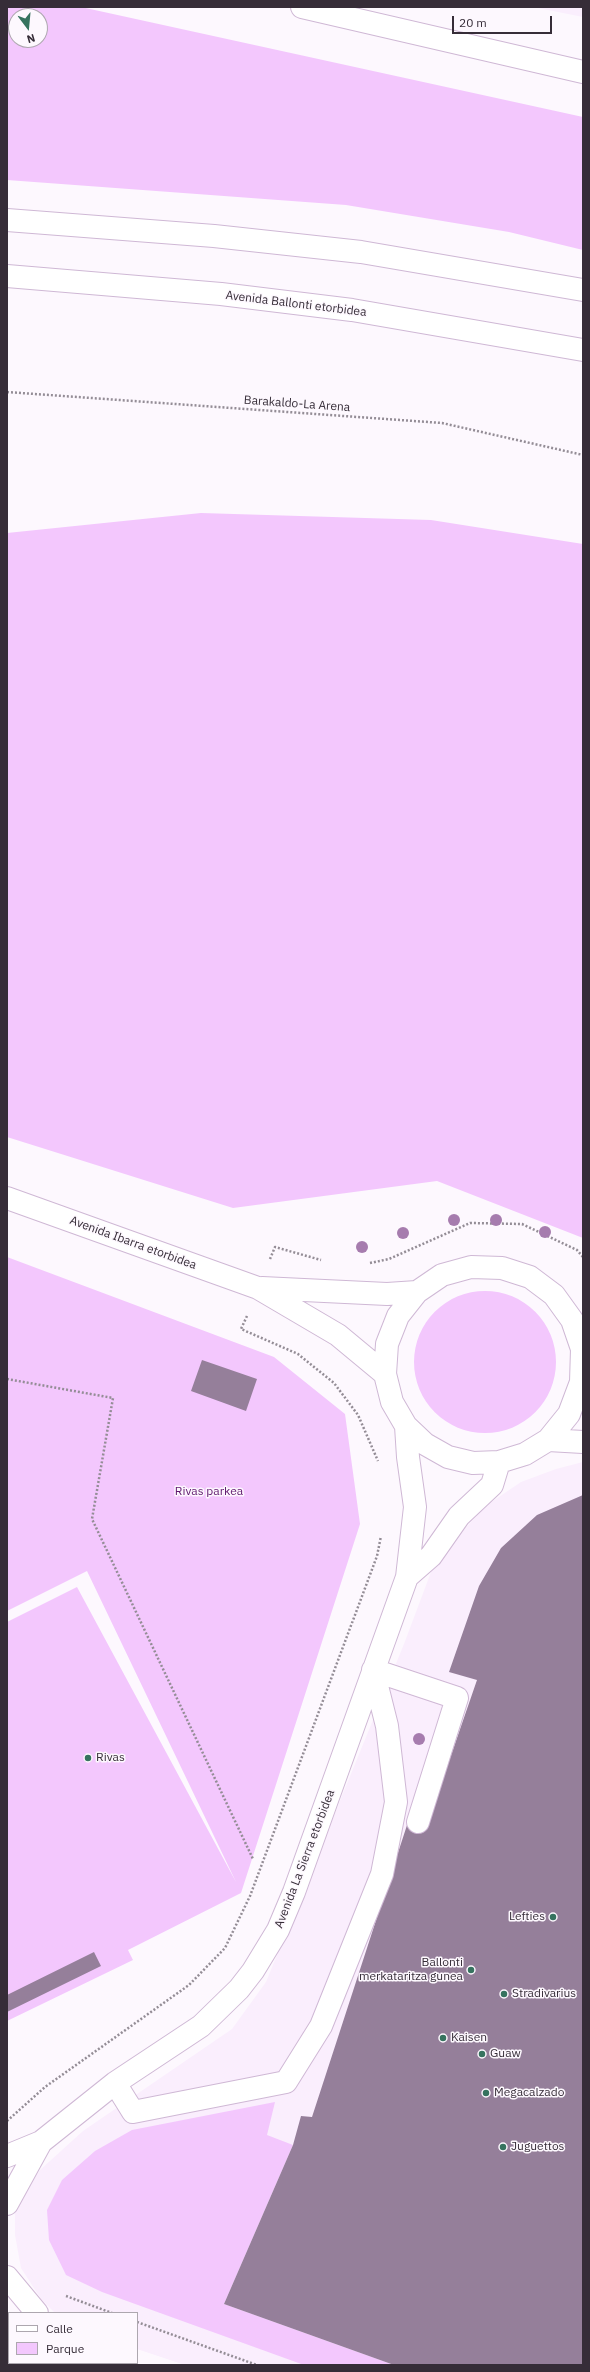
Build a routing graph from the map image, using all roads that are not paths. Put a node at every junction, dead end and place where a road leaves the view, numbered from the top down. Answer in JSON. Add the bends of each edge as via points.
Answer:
{"nodes":[{"id":1,"x":302,"y":7,"type":"edge"},
{"id":2,"x":583,"y":72,"type":"edge"},
{"id":3,"x":7,"y":220,"type":"edge"},
{"id":4,"x":7,"y":276,"type":"edge"},
{"id":5,"x":583,"y":290,"type":"edge"},
{"id":6,"x":583,"y":350,"type":"edge"},
{"id":7,"x":7,"y":1198,"type":"edge"},
{"id":8,"x":258,"y":1288,"type":"junction"},
{"id":9,"x":417,"y":1292,"type":"junction"},
{"id":10,"x":582,"y":1349,"type":"edge"},
{"id":11,"x":385,"y":1374,"type":"junction"},
{"id":12,"x":406,"y":1426,"type":"junction"},
{"id":13,"x":548,"y":1440,"type":"junction"},
{"id":14,"x":583,"y":1442,"type":"edge"},
{"id":15,"x":499,"y":1462,"type":"junction"},
{"id":16,"x":407,"y":1577,"type":"junction"},
{"id":17,"x":373,"y":1670,"type":"junction"},
{"id":18,"x":418,"y":1822,"type":"dead end"},
{"id":19,"x":115,"y":2083,"type":"junction"},
{"id":20,"x":41,"y":2142,"type":"junction"},
{"id":21,"x":7,"y":2156,"type":"edge"},
{"id":22,"x":7,"y":2204,"type":"edge"},
{"id":23,"x":7,"y":2277,"type":"edge"},
{"id":24,"x":36,"y":2312,"type":"edge"}],
"edges":[{"from":1,"to":2,"type":"street"},
{"from":3,"to":5,"type":"street","via":[[214,236],[361,252]]},
{"from":4,"to":6,"type":"street","name":"Avenida Ballonti etorbidea","via":[[221,294],[345,309]]},
{"from":7,"to":8,"type":"street","name":"Avenida Ibarra etorbidea"},
{"from":8,"to":9,"type":"street","name":"Avenida Ibarra etorbidea","via":[[387,1294]]},
{"from":8,"to":11,"type":"street","name":"Avenida Ibarra etorbidea","via":[[338,1335]]},
{"from":9,"to":10,"type":"street","name":"Avenida Ibarra etorbidea","via":[[442,1276],[471,1267],[502,1268],[530,1277],[554,1295],[572,1320]]},
{"from":9,"to":11,"type":"street","name":"Avenida Ibarra etorbidea","via":[[398,1316],[387,1344]]},
{"from":10,"to":13,"type":"street","name":"Avenida Ibarra etorbidea","via":[[581,1382],[570,1414]]},
{"from":11,"to":12,"type":"street","name":"Avenida Ibarra etorbidea","via":[[392,1402]]},
{"from":12,"to":15,"type":"street","name":"Avenida Ibarra etorbidea","via":[[425,1444],[448,1457],[473,1463]]},
{"from":12,"to":16,"type":"street","name":"Avenida La Sierra etorbidea","via":[[415,1507]]},
{"from":13,"to":14,"type":"street"},
{"from":13,"to":15,"type":"street","name":"Avenida Ibarra etorbidea","via":[[525,1454]]},
{"from":15,"to":16,"type":"street","name":"Avenida La Sierra etorbidea","via":[[492,1485],[459,1516],[431,1556]]},
{"from":16,"to":17,"type":"street","name":"Avenida La Sierra etorbidea"},
{"from":17,"to":18,"type":"street","via":[[457,1698]]},
{"from":17,"to":19,"type":"street","name":"Avenida La Sierra etorbidea","via":[[294,1892],[278,1930],[254,1971],[201,2026]]},
{"from":17,"to":19,"type":"street","via":[[387,1726],[396,1802],[380,1881],[321,2026],[298,2064],[286,2082],[133,2112]]},
{"from":19,"to":20,"type":"street","name":"Avenida La Sierra etorbidea"},
{"from":20,"to":21,"type":"street","name":"Avenida La Sierra etorbidea"},
{"from":20,"to":22,"type":"street","name":"Avenida La Sierra etorbidea"},
{"from":23,"to":24,"type":"street"}]}
